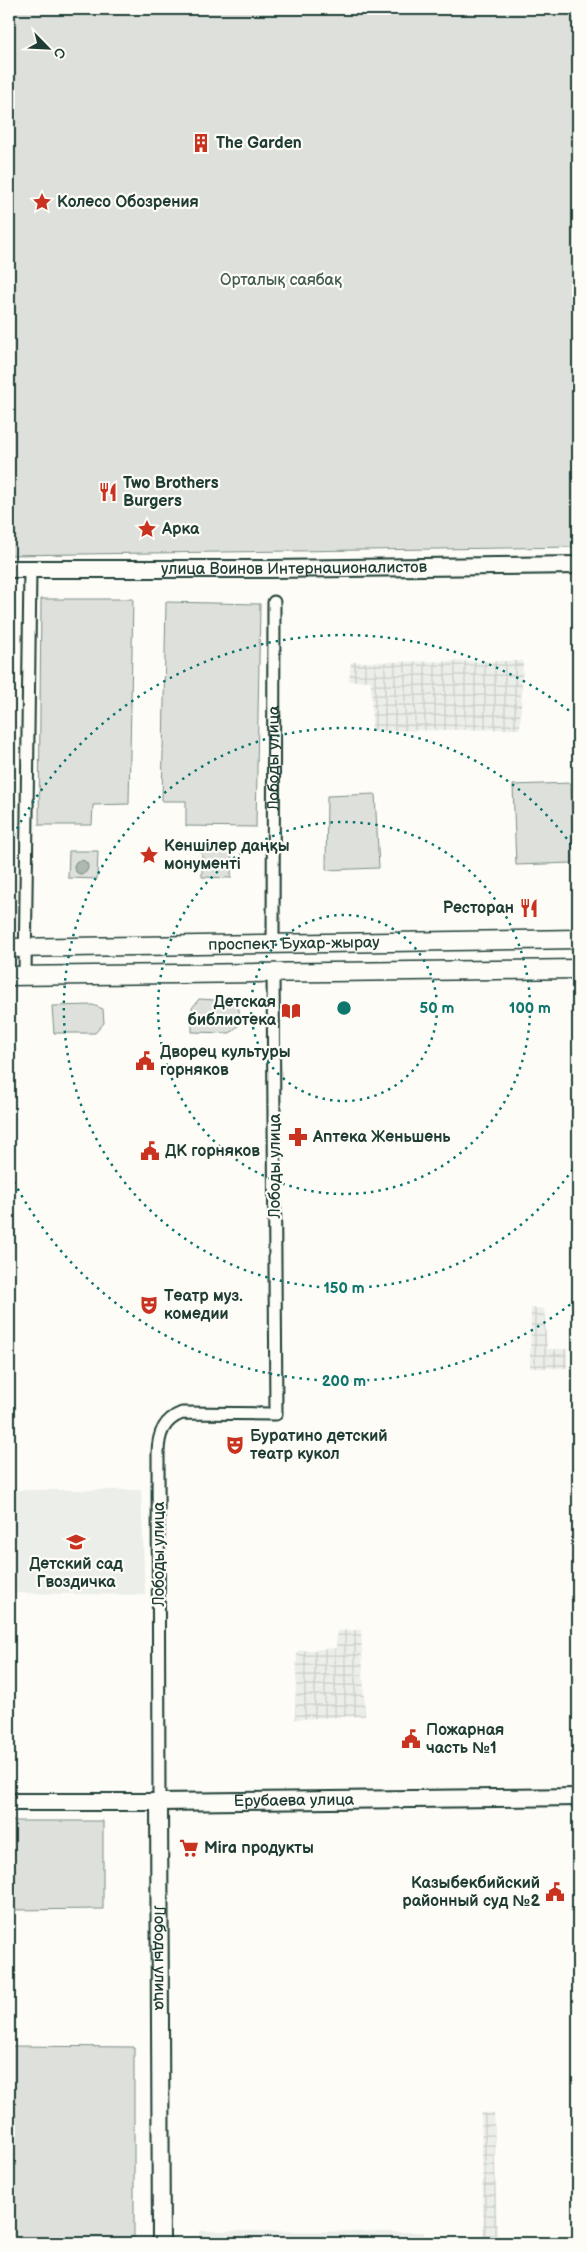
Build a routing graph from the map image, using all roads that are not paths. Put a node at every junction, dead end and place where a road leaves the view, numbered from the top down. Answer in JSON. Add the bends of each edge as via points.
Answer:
{"nodes":[{"id":1,"x":578,"y":565,"type":"edge"},
{"id":2,"x":9,"y":569,"type":"edge"},
{"id":3,"x":30,"y":569,"type":"junction"},
{"id":4,"x":274,"y":602,"type":"dead end"},
{"id":5,"x":578,"y":939,"type":"edge"},
{"id":6,"x":273,"y":944,"type":"junction"},
{"id":7,"x":17,"y":948,"type":"edge"},
{"id":8,"x":578,"y":969,"type":"edge"},
{"id":9,"x":273,"y":972,"type":"junction"},
{"id":10,"x":17,"y":976,"type":"edge"},
{"id":11,"x":578,"y":1797,"type":"edge"},
{"id":12,"x":9,"y":1802,"type":"edge"},
{"id":13,"x":159,"y":1802,"type":"junction"},
{"id":14,"x":161,"y":2243,"type":"edge"}],
"edges":[{"from":1,"to":3,"type":"main road","name":"улица Воинов Интернационалистов","via":[[272,570]]},
{"from":2,"to":3,"type":"main road","name":"улица Воинов Интернационалистов"},
{"from":3,"to":7,"type":"street"},
{"from":4,"to":6,"type":"street","name":"Лободы улица"},
{"from":5,"to":6,"type":"main road","name":"проспект Бухар-жырау"},
{"from":6,"to":7,"type":"main road","name":"проспект Бухар-жырау"},
{"from":7,"to":10,"type":"street"},
{"from":8,"to":9,"type":"main road","name":"проспект Бухар-жырау"},
{"from":9,"to":10,"type":"main road","name":"проспект Бухар-жырау"},
{"from":9,"to":13,"type":"street","name":"Лободы улица","via":[[276,1414],[182,1413],[173,1416],[161,1431],[158,1454]]},
{"from":11,"to":13,"type":"main road","name":"Ерубаева улица"},
{"from":12,"to":13,"type":"main road","name":"Ерубаева улица"},
{"from":13,"to":14,"type":"main road","name":"Лободы улица"}]}
